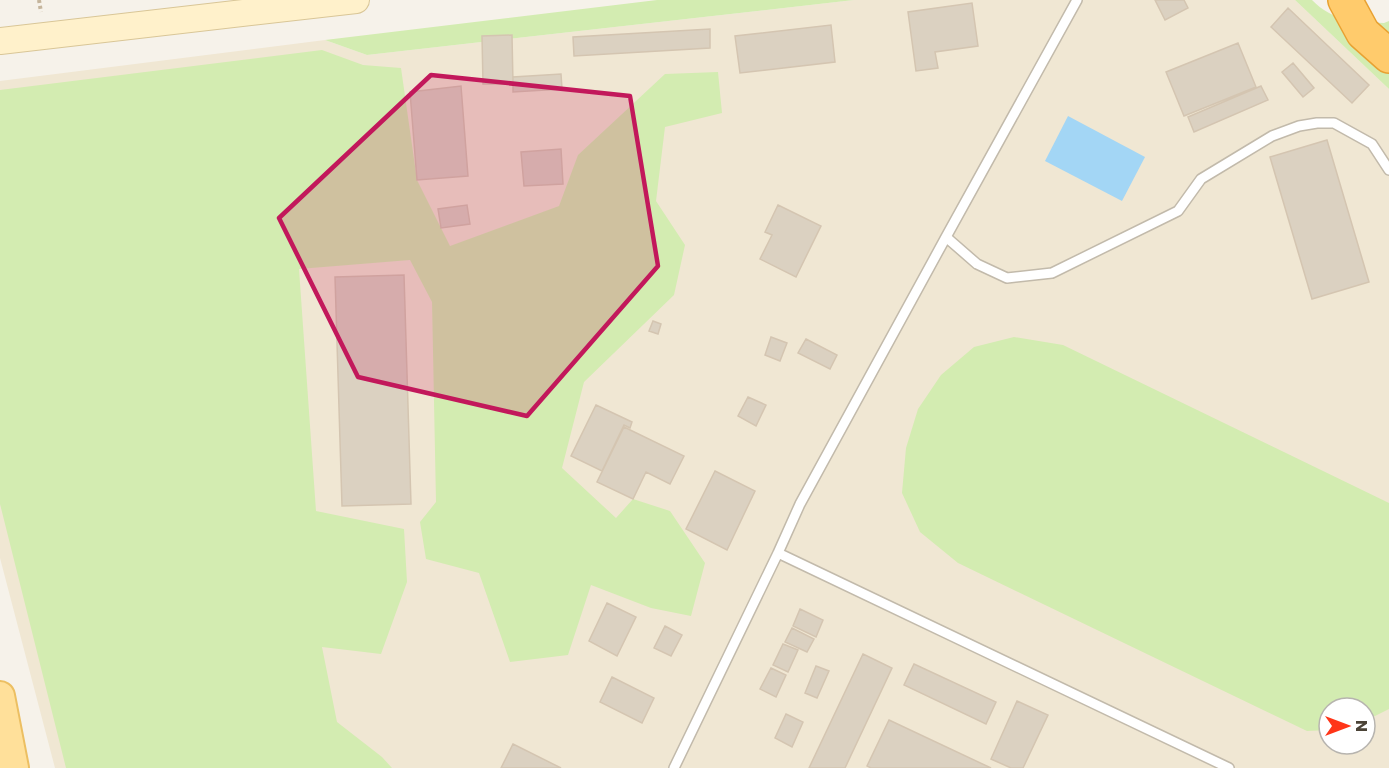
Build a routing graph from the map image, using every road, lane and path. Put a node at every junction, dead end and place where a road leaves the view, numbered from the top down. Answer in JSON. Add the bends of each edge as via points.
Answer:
{"nodes":[{"id":1,"x":356,"y":0,"type":"edge"},
{"id":2,"x":1077,"y":0,"type":"edge"},
{"id":3,"x":1345,"y":0,"type":"edge"},
{"id":4,"x":0,"y":41,"type":"edge"},
{"id":5,"x":1389,"y":56,"type":"edge"},
{"id":6,"x":1389,"y":170,"type":"edge"},
{"id":7,"x":946,"y":237,"type":"junction"},
{"id":8,"x":778,"y":553,"type":"junction"},
{"id":9,"x":0,"y":696,"type":"edge"},
{"id":10,"x":12,"y":761,"type":"edge"},
{"id":11,"x":674,"y":768,"type":"edge"},
{"id":12,"x":1229,"y":768,"type":"edge"}],
"edges":[{"from":1,"to":4,"type":"main road"},
{"from":2,"to":7,"type":"lane"},
{"from":3,"to":5,"type":"highway","via":[[1363,33]]},
{"from":6,"to":7,"type":"lane","via":[[1372,144],[1334,123],[1317,123],[1272,136],[1201,179],[1178,211],[1052,273],[1007,278],[977,264]]},
{"from":7,"to":8,"type":"lane","via":[[800,504]]},
{"from":8,"to":11,"type":"lane"},
{"from":8,"to":12,"type":"lane"},
{"from":9,"to":10,"type":"main road"}]}
